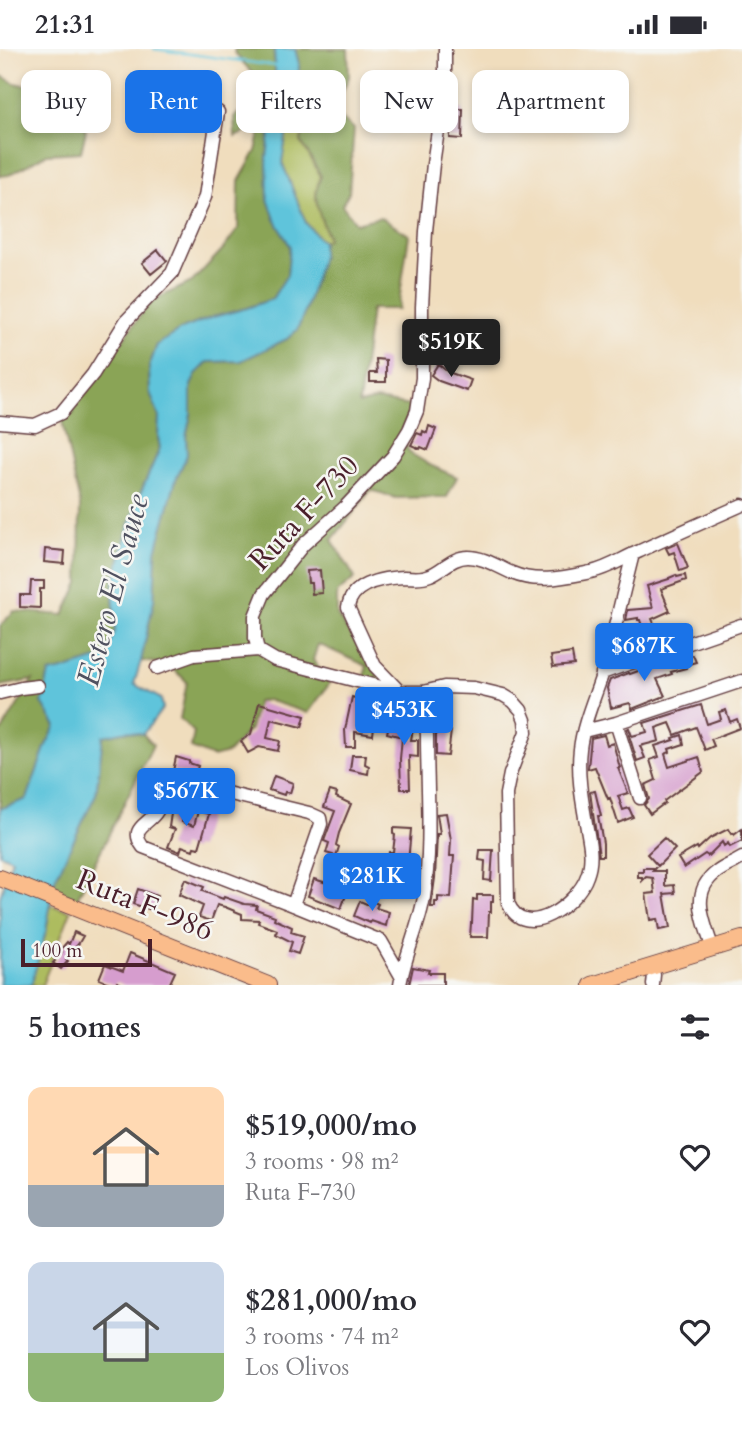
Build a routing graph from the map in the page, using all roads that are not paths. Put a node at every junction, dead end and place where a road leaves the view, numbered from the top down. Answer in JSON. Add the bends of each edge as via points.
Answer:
{"nodes":[{"id":1,"x":445,"y":49,"type":"edge"},
{"id":2,"x":215,"y":133,"type":"edge"},
{"id":3,"x":0,"y":422,"type":"edge"},
{"id":4,"x":742,"y":505,"type":"edge"},
{"id":5,"x":633,"y":554,"type":"junction"},
{"id":6,"x":741,"y":625,"type":"edge"},
{"id":7,"x":258,"y":650,"type":"junction"},
{"id":8,"x":157,"y":668,"type":"dead end"},
{"id":9,"x":602,"y":673,"type":"junction"},
{"id":10,"x":742,"y":681,"type":"edge"},
{"id":11,"x":38,"y":686,"type":"dead end"},
{"id":12,"x":400,"y":692,"type":"junction"},
{"id":13,"x":0,"y":693,"type":"edge"},
{"id":14,"x":616,"y":723,"type":"junction"},
{"id":15,"x":584,"y":731,"type":"junction"},
{"id":16,"x":640,"y":798,"type":"dead end"},
{"id":17,"x":742,"y":858,"type":"edge"},
{"id":18,"x":1,"y":878,"type":"edge"},
{"id":19,"x":293,"y":905,"type":"junction"},
{"id":20,"x":742,"y":939,"type":"edge"},
{"id":21,"x":713,"y":949,"type":"junction"},
{"id":22,"x":651,"y":967,"type":"junction"},
{"id":23,"x":401,"y":981,"type":"edge"},
{"id":24,"x":268,"y":985,"type":"edge"},
{"id":25,"x":592,"y":985,"type":"edge"},
{"id":26,"x":653,"y":985,"type":"edge"}],
"edges":[{"from":1,"to":7,"type":"street","name":"Ruta F-730","via":[[445,85],[426,231],[417,411],[393,456],[303,545],[264,594],[254,624]]},
{"from":2,"to":3,"type":"street","via":[[205,197],[172,272],[126,321],[93,374],[61,413],[35,425]]},
{"from":4,"to":5,"type":"street"},
{"from":5,"to":9,"type":"street"},
{"from":5,"to":12,"type":"street","via":[[603,569],[548,579],[521,576],[489,562],[462,557],[427,577],[392,578],[361,587],[348,607],[375,666]]},
{"from":6,"to":9,"type":"street"},
{"from":7,"to":8,"type":"street","via":[[194,655]]},
{"from":7,"to":12,"type":"street","via":[[275,660]]},
{"from":9,"to":15,"type":"street"},
{"from":10,"to":14,"type":"street"},
{"from":11,"to":13,"type":"street"},
{"from":12,"to":15,"type":"street","via":[[474,688],[503,695],[521,710],[526,732],[510,774],[505,805],[508,903],[512,912],[524,919],[558,911],[579,892],[589,872],[591,851],[579,757]]},
{"from":12,"to":23,"type":"street","via":[[413,700],[427,730],[426,880]]},
{"from":14,"to":15,"type":"street"},
{"from":14,"to":16,"type":"street"},
{"from":17,"to":21,"type":"street","via":[[714,874],[701,897]]},
{"from":18,"to":24,"type":"main road","name":"Ruta F-986"},
{"from":19,"to":19,"type":"street","via":[[320,818],[169,779],[156,813],[139,830],[139,841],[146,849]]},
{"from":19,"to":23,"type":"street","via":[[381,941]]},
{"from":20,"to":21,"type":"main road"},
{"from":21,"to":22,"type":"main road"},
{"from":22,"to":25,"type":"main road"},
{"from":22,"to":26,"type":"street"}]}
